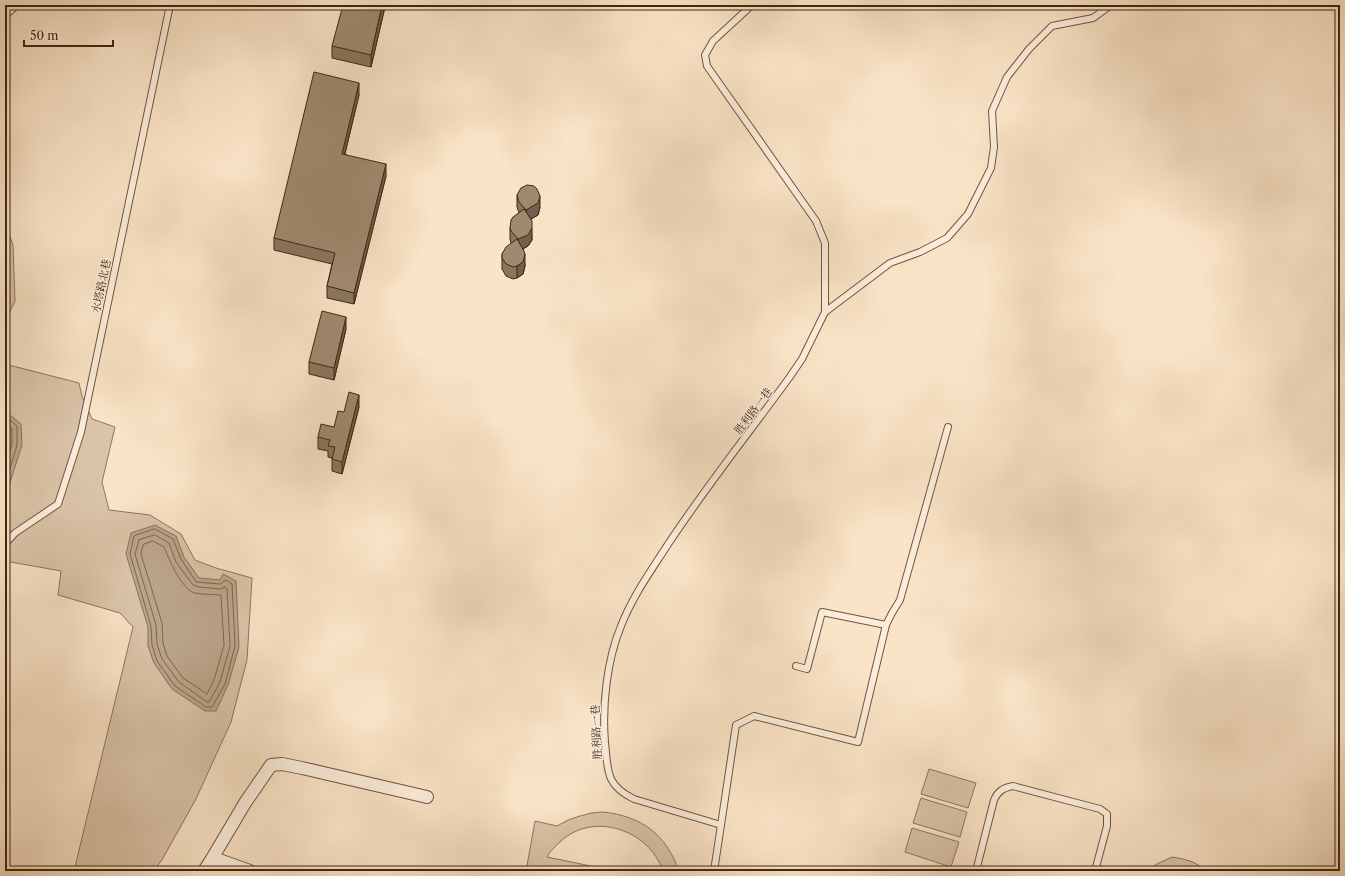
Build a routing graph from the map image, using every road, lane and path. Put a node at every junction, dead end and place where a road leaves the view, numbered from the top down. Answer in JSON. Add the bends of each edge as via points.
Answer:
{"nodes":[{"id":1,"x":10,"y":5,"type":"edge"},
{"id":2,"x":170,"y":5,"type":"edge"},
{"id":3,"x":752,"y":5,"type":"edge"},
{"id":4,"x":1111,"y":5,"type":"edge"},
{"id":5,"x":5,"y":10,"type":"edge"},
{"id":6,"x":825,"y":312,"type":"junction"},
{"id":7,"x":948,"y":426,"type":"dead end"},
{"id":8,"x":5,"y":544,"type":"edge"},
{"id":9,"x":886,"y":625,"type":"junction"},
{"id":10,"x":796,"y":666,"type":"dead end"},
{"id":11,"x":427,"y":797,"type":"dead end"},
{"id":12,"x":721,"y":825,"type":"junction"},
{"id":13,"x":207,"y":867,"type":"edge"},
{"id":14,"x":250,"y":871,"type":"edge"},
{"id":15,"x":714,"y":871,"type":"edge"},
{"id":16,"x":976,"y":871,"type":"edge"},
{"id":17,"x":1095,"y":871,"type":"edge"}],
"edges":[{"from":1,"to":5,"type":"street"},
{"from":2,"to":8,"type":"lane","name":"水塔路北巷","via":[[81,432],[58,504],[15,533]]},
{"from":3,"to":6,"type":"lane","via":[[712,41],[705,54],[707,66],[816,221],[825,243]]},
{"from":4,"to":6,"type":"lane","name":"胜利路一巷","via":[[1093,18],[1052,26],[1028,48],[1007,77],[992,112],[994,147],[991,168],[968,214],[947,238],[890,263]]},
{"from":6,"to":12,"type":"lane","name":"胜利路一巷","via":[[789,378],[685,518],[632,600],[620,626],[607,680],[604,723],[608,774],[615,786],[623,794],[634,799]]},
{"from":7,"to":9,"type":"lane","via":[[900,600]]},
{"from":9,"to":10,"type":"lane","via":[[822,612],[806,669]]},
{"from":9,"to":12,"type":"lane","via":[[858,742],[754,716],[736,725]]},
{"from":11,"to":13,"type":"street","via":[[302,768],[282,764],[271,765]]},
{"from":12,"to":15,"type":"lane"},
{"from":13,"to":14,"type":"street","via":[[219,860]]},
{"from":16,"to":17,"type":"lane","via":[[994,800],[998,792],[1013,786],[1100,809],[1107,814],[1107,826]]}]}
